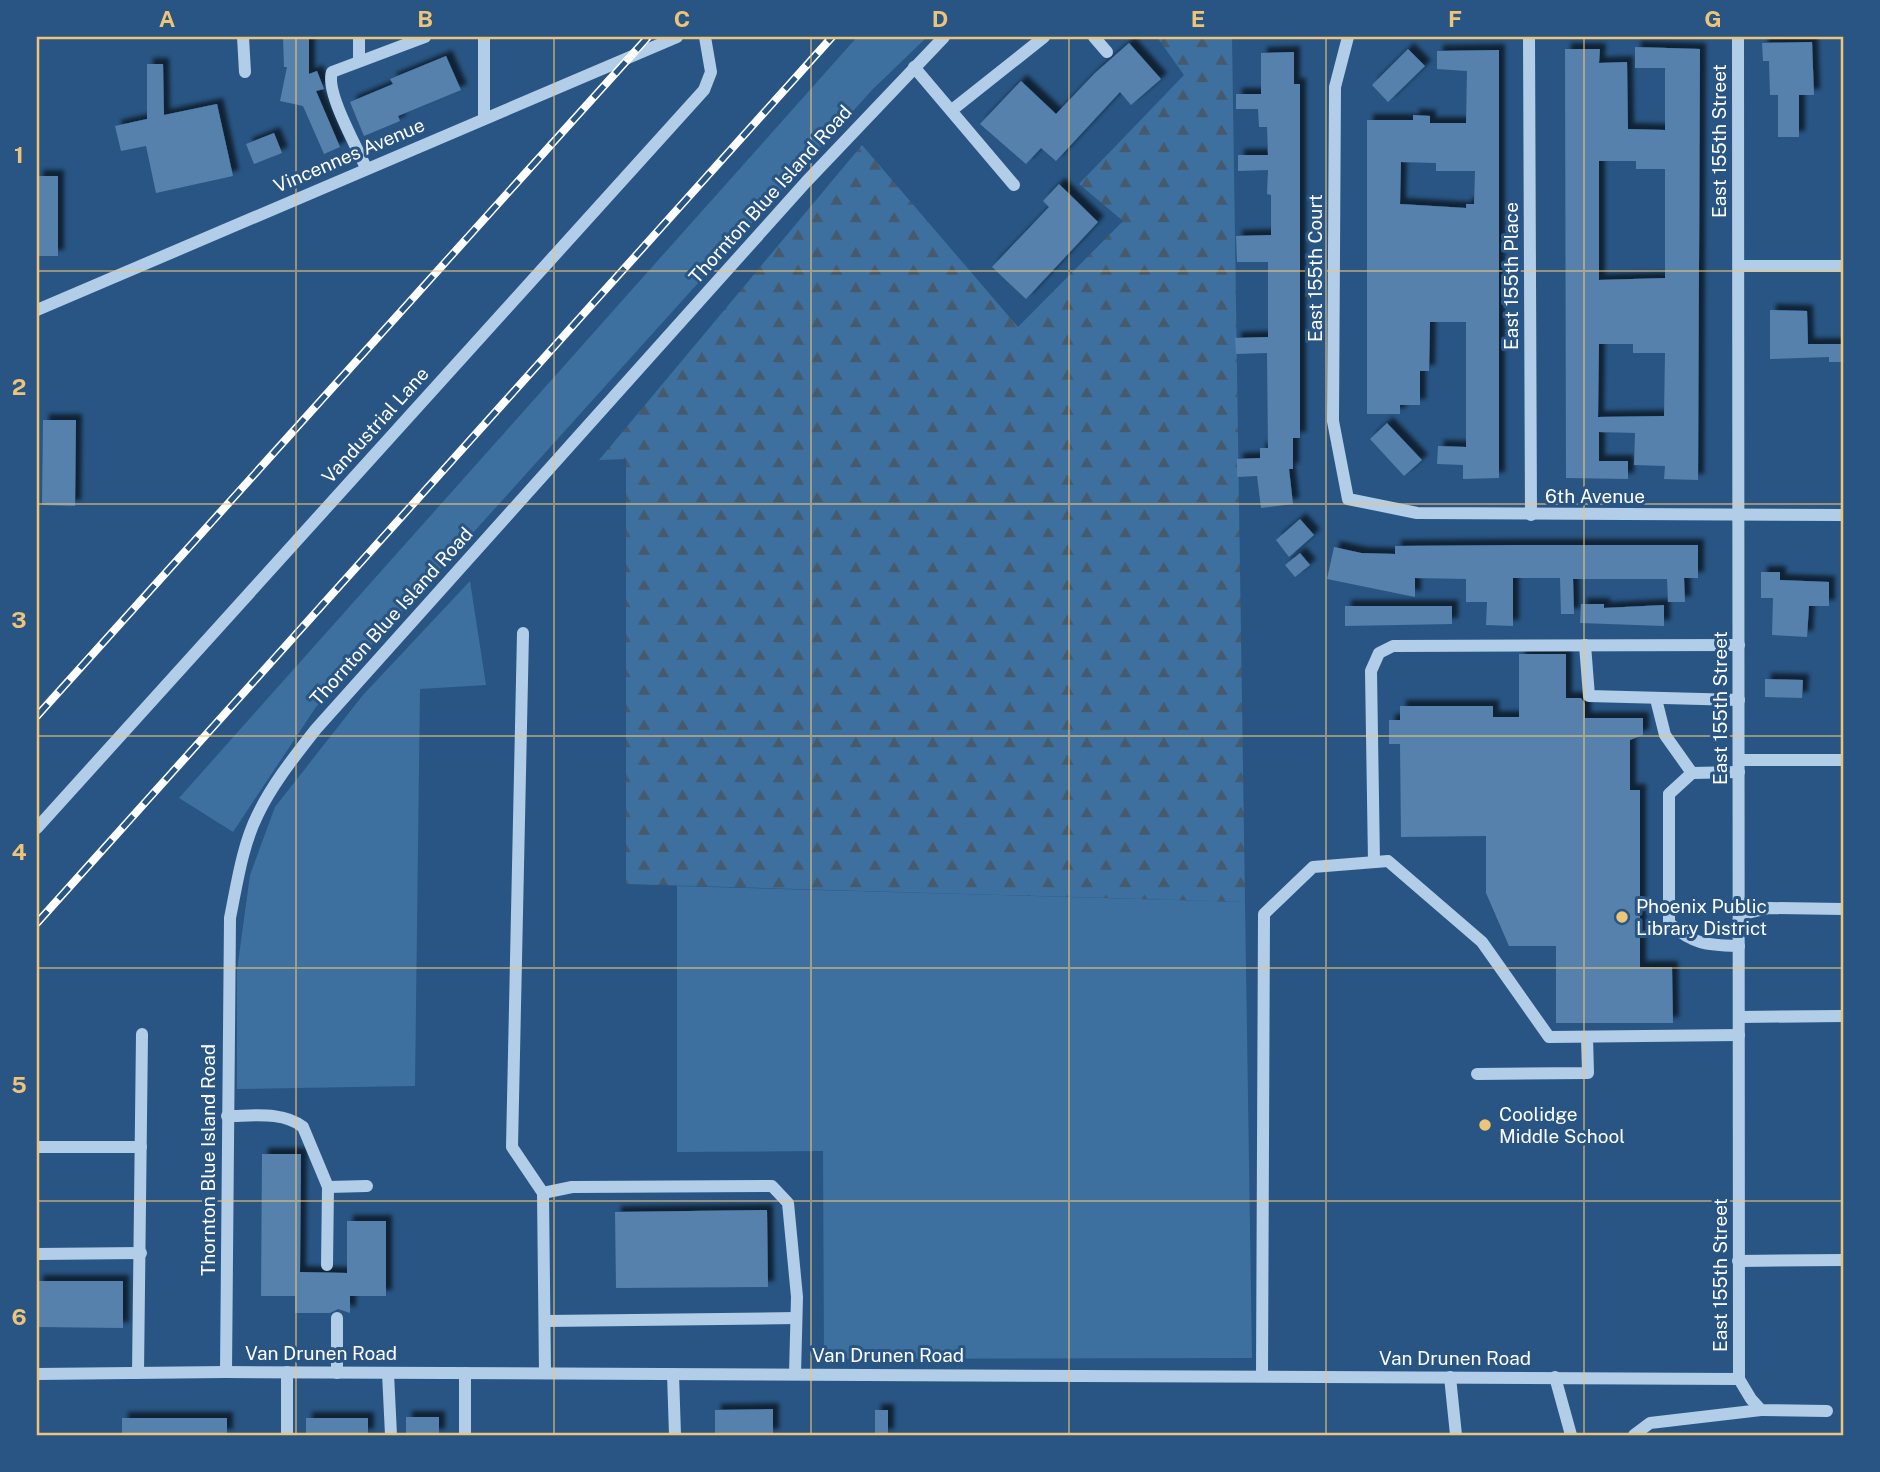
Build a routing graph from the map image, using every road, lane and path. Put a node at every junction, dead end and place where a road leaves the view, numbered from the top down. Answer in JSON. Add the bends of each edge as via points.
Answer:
{"nodes":[{"id":1,"x":243,"y":37,"type":"edge"},
{"id":2,"x":359,"y":37,"type":"edge"},
{"id":3,"x":425,"y":37,"type":"edge"},
{"id":4,"x":484,"y":37,"type":"edge"},
{"id":5,"x":677,"y":37,"type":"edge"},
{"id":6,"x":705,"y":37,"type":"edge"},
{"id":7,"x":944,"y":37,"type":"edge"},
{"id":8,"x":1044,"y":37,"type":"edge"},
{"id":9,"x":1094,"y":37,"type":"edge"},
{"id":10,"x":1348,"y":37,"type":"edge"},
{"id":11,"x":1529,"y":37,"type":"edge"},
{"id":12,"x":1738,"y":37,"type":"edge"},
{"id":13,"x":1107,"y":52,"type":"dead end"},
{"id":14,"x":359,"y":60,"type":"junction"},
{"id":15,"x":914,"y":67,"type":"junction"},
{"id":16,"x":245,"y":72,"type":"dead end"},
{"id":17,"x":952,"y":110,"type":"junction"},
{"id":18,"x":484,"y":117,"type":"junction"},
{"id":19,"x":366,"y":168,"type":"junction"},
{"id":20,"x":1014,"y":185,"type":"dead end"},
{"id":21,"x":1739,"y":266,"type":"junction"},
{"id":22,"x":1843,"y":266,"type":"edge"},
{"id":23,"x":37,"y":310,"type":"edge"},
{"id":24,"x":1348,"y":499,"type":"joint"},
{"id":25,"x":1531,"y":515,"type":"junction"},
{"id":26,"x":1739,"y":515,"type":"junction"},
{"id":27,"x":1843,"y":515,"type":"edge"},
{"id":28,"x":523,"y":633,"type":"dead end"},
{"id":29,"x":1586,"y":645,"type":"junction"},
{"id":30,"x":1739,"y":645,"type":"junction"},
{"id":31,"x":1656,"y":699,"type":"junction"},
{"id":32,"x":1739,"y":700,"type":"junction"},
{"id":33,"x":1843,"y":760,"type":"edge"},
{"id":34,"x":1739,"y":766,"type":"junction"},
{"id":35,"x":1692,"y":773,"type":"junction"},
{"id":36,"x":37,"y":828,"type":"edge"},
{"id":37,"x":1374,"y":862,"type":"junction"},
{"id":38,"x":1843,"y":909,"type":"edge"},
{"id":39,"x":1739,"y":915,"type":"junction"},
{"id":40,"x":1739,"y":946,"type":"junction"},
{"id":41,"x":1843,"y":1016,"type":"edge"},
{"id":42,"x":1739,"y":1017,"type":"junction"},
{"id":43,"x":142,"y":1034,"type":"dead end"},
{"id":44,"x":1739,"y":1035,"type":"junction"},
{"id":45,"x":1587,"y":1037,"type":"junction"},
{"id":46,"x":1476,"y":1074,"type":"dead end"},
{"id":47,"x":227,"y":1116,"type":"junction"},
{"id":48,"x":37,"y":1147,"type":"edge"},
{"id":49,"x":141,"y":1147,"type":"junction"},
{"id":50,"x":328,"y":1186,"type":"junction"},
{"id":51,"x":367,"y":1186,"type":"dead end"},
{"id":52,"x":543,"y":1193,"type":"junction"},
{"id":53,"x":141,"y":1253,"type":"junction"},
{"id":54,"x":37,"y":1254,"type":"edge"},
{"id":55,"x":1843,"y":1260,"type":"edge"},
{"id":56,"x":1738,"y":1261,"type":"junction"},
{"id":57,"x":327,"y":1265,"type":"dead end"},
{"id":58,"x":337,"y":1318,"type":"dead end"},
{"id":59,"x":796,"y":1318,"type":"junction"},
{"id":60,"x":545,"y":1321,"type":"junction"},
{"id":61,"x":226,"y":1372,"type":"junction"},
{"id":62,"x":287,"y":1372,"type":"junction"},
{"id":63,"x":138,"y":1373,"type":"junction"},
{"id":64,"x":337,"y":1373,"type":"junction"},
{"id":65,"x":388,"y":1373,"type":"junction"},
{"id":66,"x":465,"y":1373,"type":"junction"},
{"id":67,"x":545,"y":1373,"type":"junction"},
{"id":68,"x":37,"y":1374,"type":"edge"},
{"id":69,"x":673,"y":1374,"type":"junction"},
{"id":70,"x":794,"y":1374,"type":"junction"},
{"id":71,"x":1262,"y":1376,"type":"junction"},
{"id":72,"x":1450,"y":1377,"type":"junction"},
{"id":73,"x":1555,"y":1377,"type":"junction"},
{"id":74,"x":1739,"y":1379,"type":"junction"},
{"id":75,"x":1761,"y":1409,"type":"junction"},
{"id":76,"x":1827,"y":1411,"type":"dead end"},
{"id":77,"x":287,"y":1435,"type":"edge"},
{"id":78,"x":391,"y":1435,"type":"edge"},
{"id":79,"x":465,"y":1435,"type":"edge"},
{"id":80,"x":676,"y":1435,"type":"edge"},
{"id":81,"x":1456,"y":1435,"type":"edge"},
{"id":82,"x":1571,"y":1435,"type":"edge"},
{"id":83,"x":1634,"y":1435,"type":"edge"}],
"edges":[{"from":1,"to":16,"type":"street"},
{"from":2,"to":14,"type":"street"},
{"from":3,"to":14,"type":"street"},
{"from":4,"to":18,"type":"street"},
{"from":5,"to":18,"type":"street","name":"Vincennes Avenue"},
{"from":6,"to":36,"type":"street","name":"Vandustrial Lane","via":[[711,72],[704,90]]},
{"from":7,"to":15,"type":"street","name":"Thornton Blue Island Road"},
{"from":8,"to":17,"type":"street"},
{"from":9,"to":13,"type":"street"},
{"from":10,"to":24,"type":"street","name":"East 155th Court","via":[[1335,87],[1333,407]]},
{"from":11,"to":25,"type":"street","name":"East 155th Place"},
{"from":12,"to":21,"type":"street","name":"East 155th Street"},
{"from":14,"to":19,"type":"street","via":[[339,67],[330,79]]},
{"from":15,"to":17,"type":"street"},
{"from":15,"to":47,"type":"street","name":"Thornton Blue Island Road","via":[[334,709],[278,778],[257,815],[243,854],[230,918]]},
{"from":17,"to":20,"type":"street"},
{"from":18,"to":19,"type":"street","name":"Vincennes Avenue"},
{"from":19,"to":23,"type":"street","name":"Vincennes Avenue"},
{"from":21,"to":22,"type":"street"},
{"from":21,"to":26,"type":"street","name":"East 155th Street"},
{"from":24,"to":25,"type":"street","name":"6th Avenue","via":[[1417,513]]},
{"from":25,"to":26,"type":"street","name":"6th Avenue"},
{"from":26,"to":27,"type":"street","name":"6th Avenue"},
{"from":26,"to":30,"type":"street","name":"East 155th Street"},
{"from":28,"to":52,"type":"street","via":[[512,1147]]},
{"from":29,"to":30,"type":"street"},
{"from":29,"to":31,"type":"street","via":[[1589,696]]},
{"from":29,"to":37,"type":"street","via":[[1393,646],[1379,653],[1371,671]]},
{"from":30,"to":32,"type":"street","name":"East 155th Street"},
{"from":31,"to":32,"type":"street"},
{"from":31,"to":35,"type":"street","via":[[1665,735]]},
{"from":32,"to":34,"type":"street","name":"East 155th Street"},
{"from":33,"to":34,"type":"street"},
{"from":34,"to":35,"type":"street"},
{"from":34,"to":39,"type":"street","name":"East 155th Street"},
{"from":35,"to":40,"type":"street","via":[[1669,794],[1669,923],[1686,939]]},
{"from":37,"to":45,"type":"street","via":[[1388,861],[1482,942],[1549,1037]]},
{"from":37,"to":71,"type":"street","via":[[1313,867],[1264,914]]},
{"from":38,"to":39,"type":"street","via":[[1769,908]]},
{"from":39,"to":40,"type":"street","name":"East 155th Street"},
{"from":40,"to":42,"type":"street","name":"East 155th Street"},
{"from":41,"to":42,"type":"street"},
{"from":42,"to":44,"type":"street","name":"East 155th Street"},
{"from":43,"to":49,"type":"street"},
{"from":44,"to":45,"type":"street"},
{"from":44,"to":56,"type":"street","name":"East 155th Street"},
{"from":45,"to":46,"type":"street","via":[[1588,1073]]},
{"from":47,"to":50,"type":"street","via":[[271,1115],[295,1121],[311,1141]]},
{"from":47,"to":61,"type":"street","name":"Thornton Blue Island Road"},
{"from":48,"to":49,"type":"street"},
{"from":49,"to":53,"type":"street"},
{"from":50,"to":51,"type":"street"},
{"from":50,"to":57,"type":"street"},
{"from":52,"to":59,"type":"street","via":[[572,1187],[772,1186],[788,1203]]},
{"from":52,"to":60,"type":"street"},
{"from":53,"to":54,"type":"street"},
{"from":53,"to":63,"type":"street"},
{"from":55,"to":56,"type":"street"},
{"from":56,"to":74,"type":"street","name":"East 155th Street"},
{"from":58,"to":64,"type":"street"},
{"from":59,"to":60,"type":"street"},
{"from":59,"to":70,"type":"street"},
{"from":60,"to":67,"type":"street"},
{"from":61,"to":62,"type":"street","name":"Van Drunen Road"},
{"from":61,"to":63,"type":"street","name":"Van Drunen Road"},
{"from":62,"to":64,"type":"street","name":"Van Drunen Road"},
{"from":62,"to":77,"type":"street"},
{"from":63,"to":68,"type":"street","name":"Van Drunen Road"},
{"from":64,"to":65,"type":"street","name":"Van Drunen Road"},
{"from":65,"to":66,"type":"street","name":"Van Drunen Road"},
{"from":65,"to":78,"type":"street"},
{"from":66,"to":67,"type":"street","name":"Van Drunen Road"},
{"from":66,"to":79,"type":"street"},
{"from":67,"to":69,"type":"street","name":"Van Drunen Road"},
{"from":69,"to":70,"type":"street","name":"Van Drunen Road"},
{"from":69,"to":80,"type":"street"},
{"from":70,"to":71,"type":"street","name":"Van Drunen Road"},
{"from":71,"to":72,"type":"street","name":"Van Drunen Road"},
{"from":72,"to":73,"type":"street","name":"Van Drunen Road"},
{"from":72,"to":81,"type":"street"},
{"from":73,"to":74,"type":"street","name":"Van Drunen Road"},
{"from":73,"to":82,"type":"street"},
{"from":74,"to":75,"type":"street"},
{"from":75,"to":76,"type":"street"},
{"from":75,"to":83,"type":"street","via":[[1650,1423]]}]}
